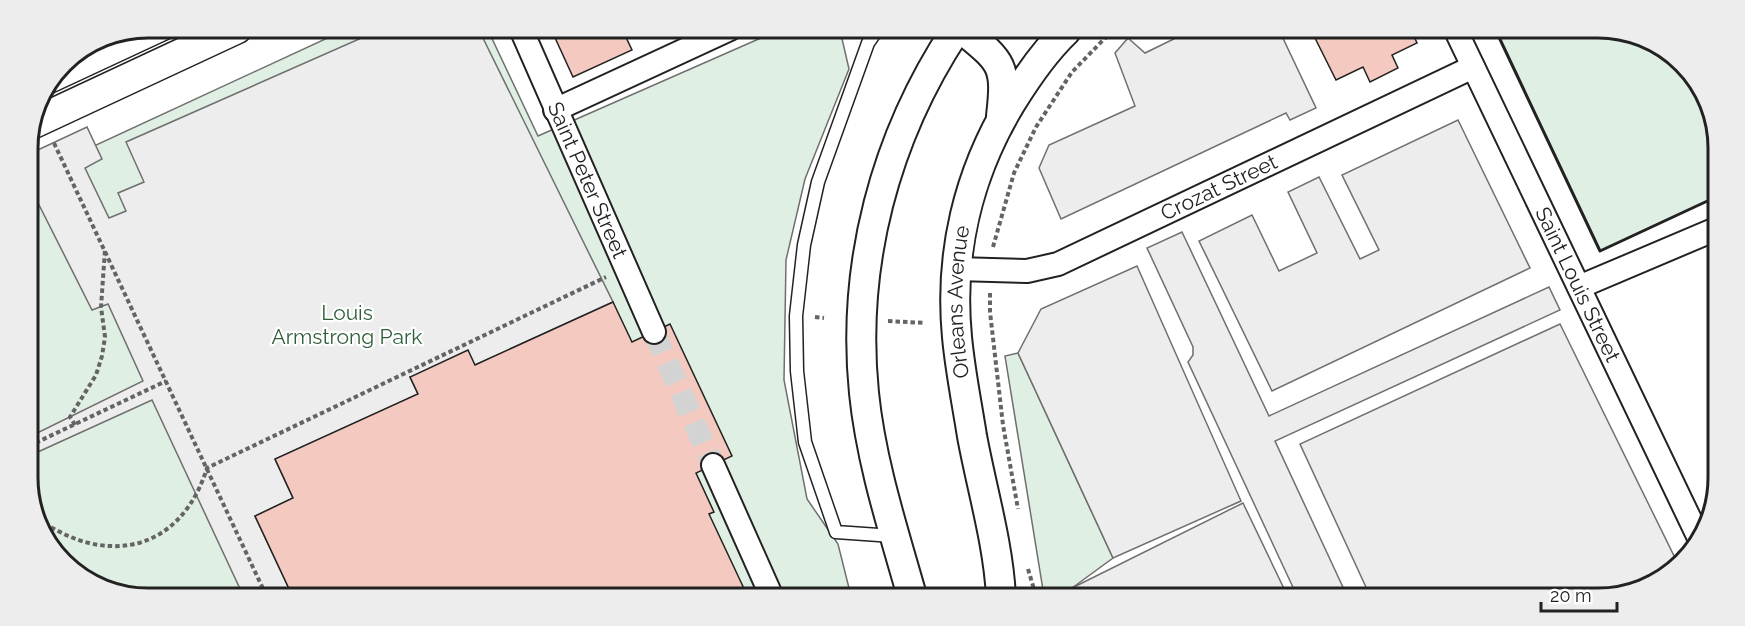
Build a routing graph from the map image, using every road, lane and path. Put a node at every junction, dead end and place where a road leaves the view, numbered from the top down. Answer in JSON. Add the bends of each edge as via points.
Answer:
{"nodes":[{"id":1,"x":211,"y":38,"type":"edge"},
{"id":2,"x":525,"y":38,"type":"edge"},
{"id":3,"x":711,"y":38,"type":"edge"},
{"id":4,"x":872,"y":38,"type":"edge"},
{"id":5,"x":951,"y":38,"type":"edge"},
{"id":6,"x":973,"y":38,"type":"edge"},
{"id":7,"x":1058,"y":38,"type":"edge"},
{"id":8,"x":1105,"y":38,"type":"edge"},
{"id":9,"x":1459,"y":38,"type":"edge"},
{"id":10,"x":1473,"y":67,"type":"junction"},
{"id":11,"x":555,"y":110,"type":"junction"},
{"id":12,"x":44,"y":112,"type":"edge"},
{"id":13,"x":1000,"y":121,"type":"junction"},
{"id":14,"x":40,"y":122,"type":"edge"},
{"id":15,"x":1708,"y":232,"type":"edge"},
{"id":16,"x":105,"y":249,"type":"junction"},
{"id":17,"x":625,"y":267,"type":"junction"},
{"id":18,"x":957,"y":269,"type":"junction"},
{"id":19,"x":991,"y":271,"type":"junction"},
{"id":20,"x":1579,"y":287,"type":"junction"},
{"id":21,"x":814,"y":317,"type":"dead end"},
{"id":22,"x":824,"y":318,"type":"dead end"},
{"id":23,"x":879,"y":321,"type":"dead end"},
{"id":24,"x":925,"y":323,"type":"dead end"},
{"id":25,"x":654,"y":332,"type":"tunnel mouth"},
{"id":26,"x":166,"y":381,"type":"junction"},
{"id":27,"x":75,"y":425,"type":"junction"},
{"id":28,"x":38,"y":442,"type":"edge"},
{"id":29,"x":713,"y":465,"type":"tunnel mouth"},
{"id":30,"x":207,"y":468,"type":"junction"},
{"id":31,"x":1018,"y":514,"type":"dead end"},
{"id":32,"x":48,"y":526,"type":"edge"},
{"id":33,"x":1695,"y":529,"type":"edge"},
{"id":34,"x":895,"y":536,"type":"junction"},
{"id":35,"x":1013,"y":562,"type":"junction"},
{"id":36,"x":263,"y":588,"type":"edge"},
{"id":37,"x":768,"y":588,"type":"edge"},
{"id":38,"x":910,"y":588,"type":"edge"},
{"id":39,"x":1004,"y":588,"type":"edge"},
{"id":40,"x":1010,"y":588,"type":"edge"},
{"id":41,"x":1031,"y":588,"type":"edge"}],
"edges":[{"from":1,"to":12,"type":"main road"},
{"from":2,"to":11,"type":"street","name":"Saint Peter Street"},
{"from":3,"to":11,"type":"street"},
{"from":4,"to":34,"type":"lane","via":[[818,182],[804,244],[796,316],[797,371],[806,442],[837,532]]},
{"from":5,"to":34,"type":"street","via":[[920,90],[897,141],[871,230],[865,281],[861,344],[864,393],[870,435]]},
{"from":6,"to":13,"type":"street","via":[[993,55],[1000,67],[1004,86]]},
{"from":7,"to":13,"type":"street","name":"Orleans Avenue"},
{"from":8,"to":19,"type":"path","via":[[1072,72],[1036,127],[1014,173],[993,241]]},
{"from":9,"to":10,"type":"street","name":"Saint Louis Street"},
{"from":10,"to":19,"type":"street","name":"Crozat Street","via":[[1058,264],[1027,271]]},
{"from":10,"to":20,"type":"street","name":"Saint Louis Street"},
{"from":11,"to":17,"type":"street","name":"Saint Peter Street"},
{"from":13,"to":18,"type":"street","name":"Orleans Avenue","via":[[970,194]]},
{"from":14,"to":16,"type":"path"},
{"from":15,"to":20,"type":"street"},
{"from":16,"to":26,"type":"path"},
{"from":16,"to":27,"type":"path","via":[[102,356],[96,375],[70,417]]},
{"from":17,"to":25,"type":"street","name":"Saint Peter Street"},
{"from":17,"to":30,"type":"path"},
{"from":18,"to":19,"type":"street","name":"Crozat Street"},
{"from":18,"to":35,"type":"street","name":"Orleans Avenue","via":[[957,338],[972,436]]},
{"from":19,"to":31,"type":"path","via":[[990,318]]},
{"from":20,"to":33,"type":"street","name":"Saint Louis Street"},
{"from":21,"to":22,"type":"path"},
{"from":23,"to":24,"type":"path"},
{"from":26,"to":27,"type":"path"},
{"from":26,"to":30,"type":"path"},
{"from":27,"to":28,"type":"path"},
{"from":29,"to":37,"type":"street"},
{"from":30,"to":32,"type":"path","via":[[189,507],[167,530],[146,541],[111,547],[87,543]]},
{"from":30,"to":36,"type":"path"},
{"from":34,"to":38,"type":"street"},
{"from":35,"to":39,"type":"street","name":"Orleans Avenue"},
{"from":35,"to":40,"type":"street"},
{"from":35,"to":41,"type":"path"}]}
